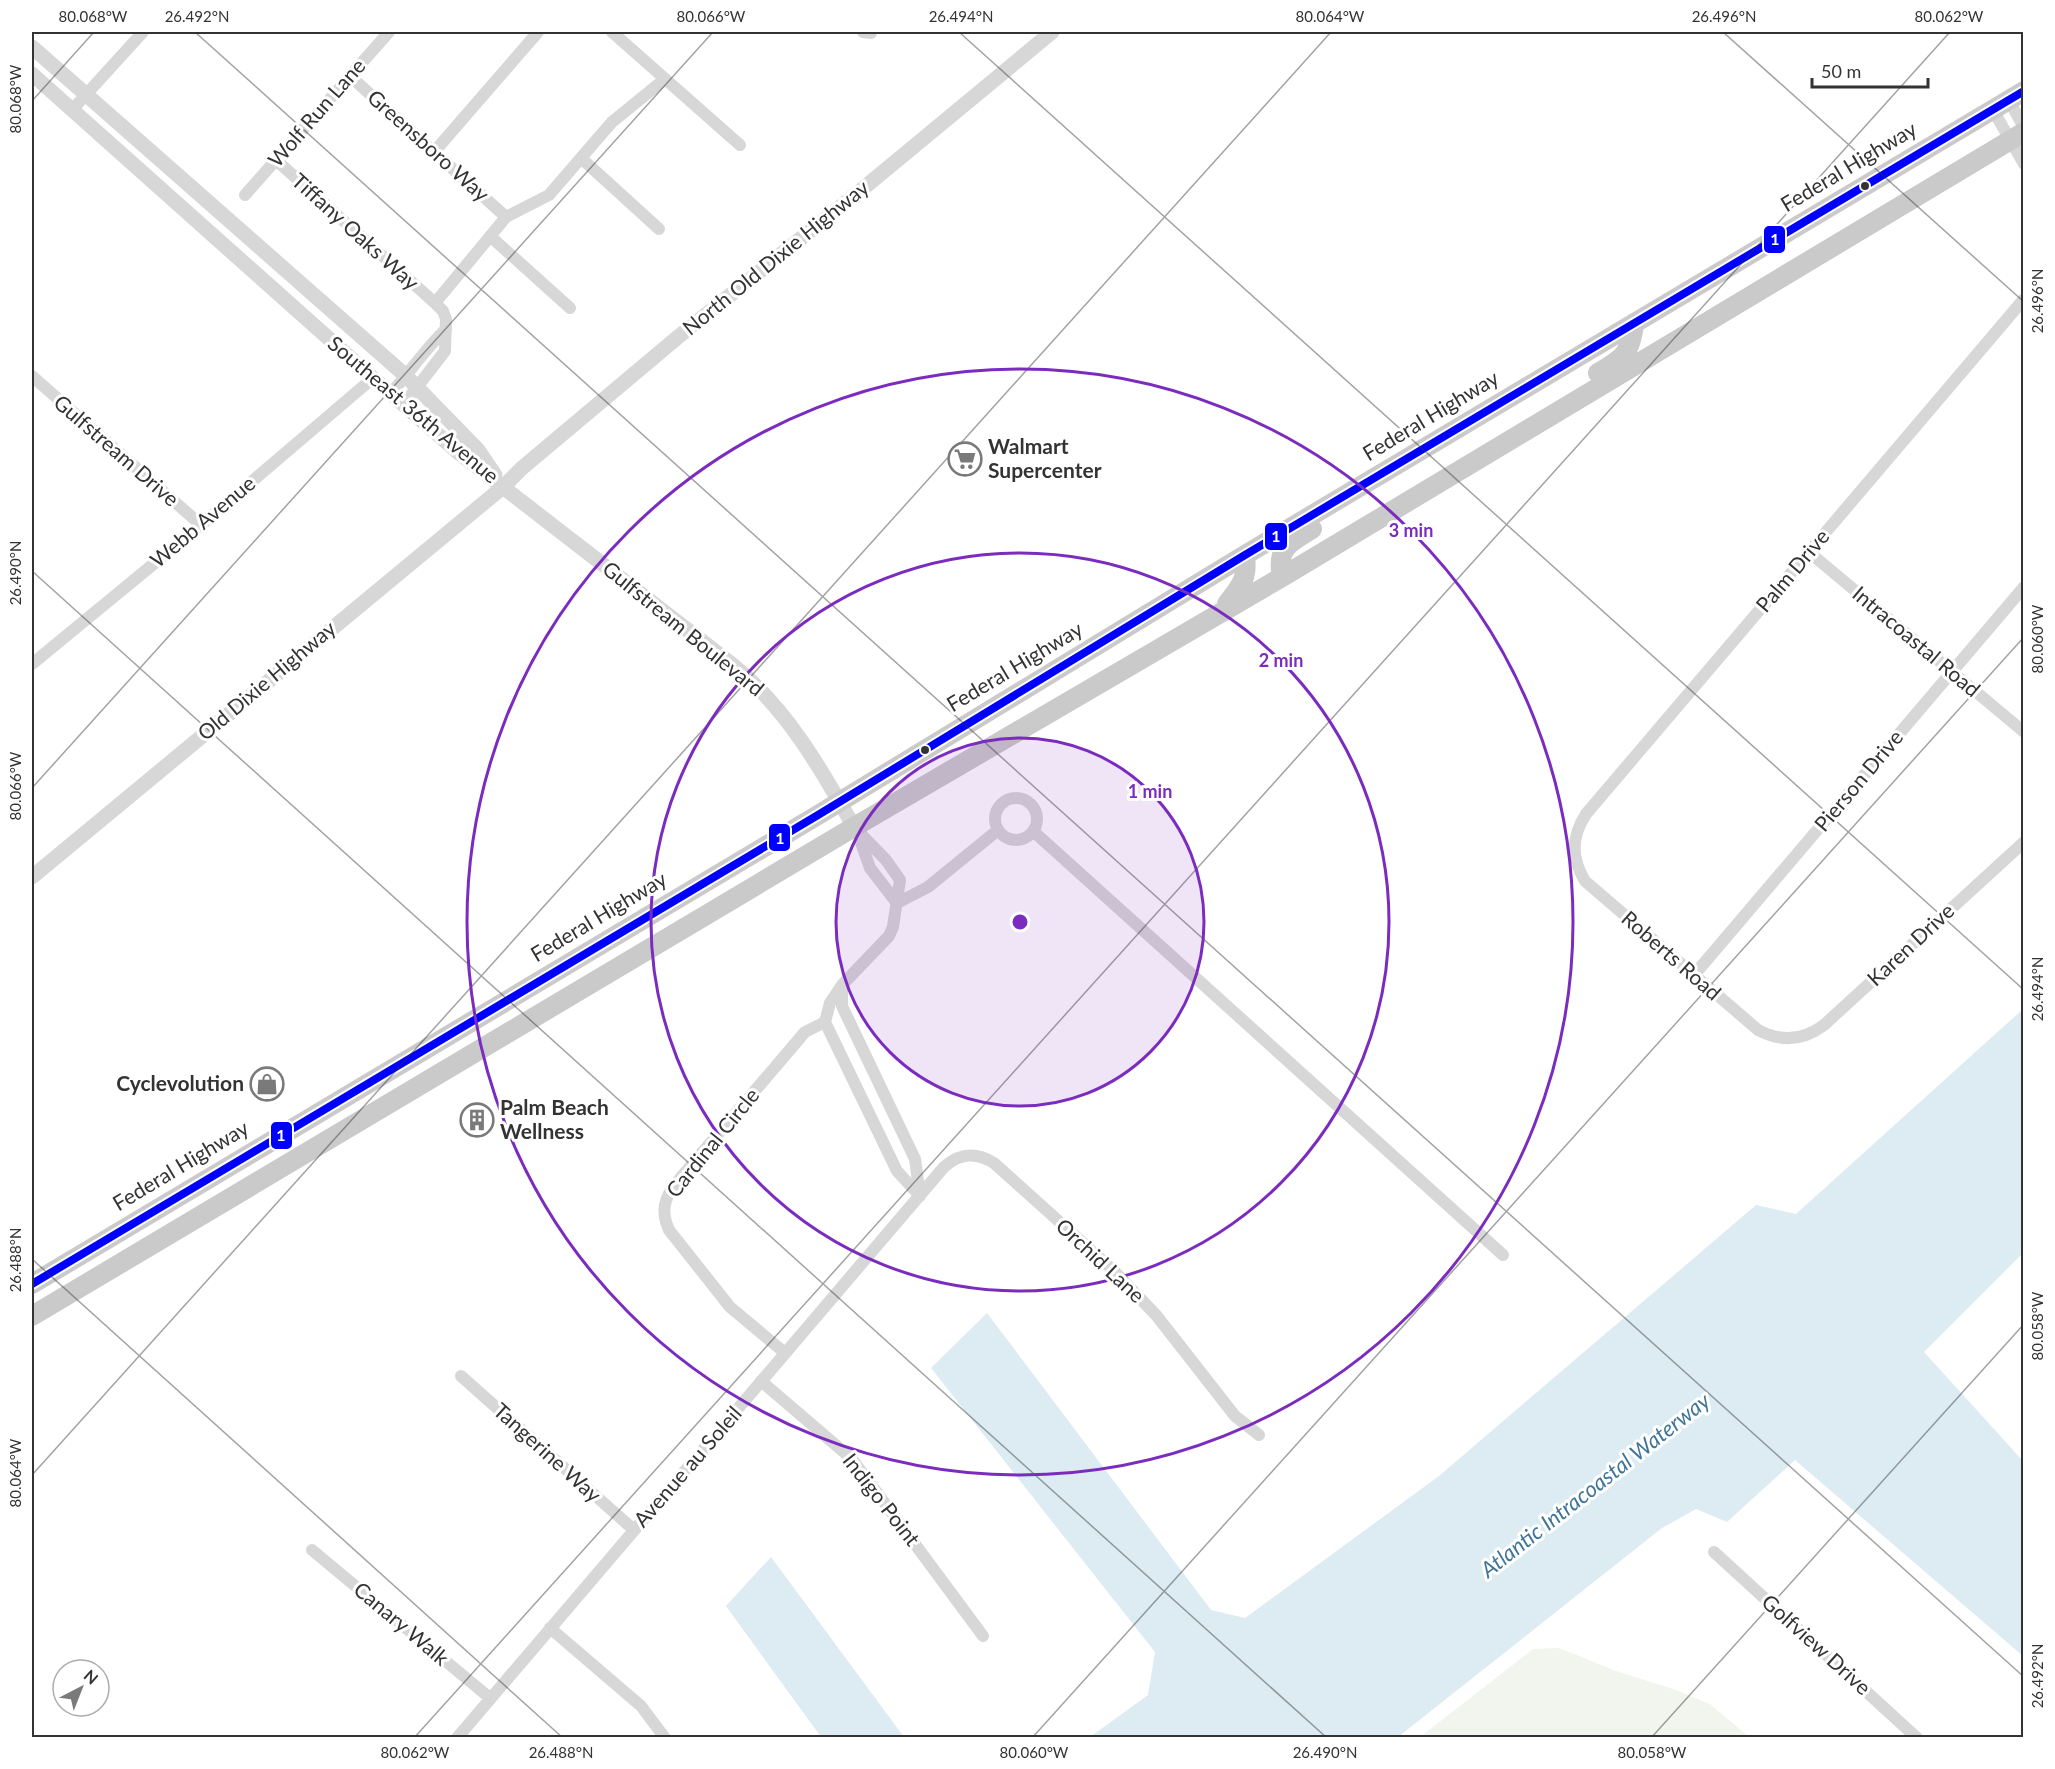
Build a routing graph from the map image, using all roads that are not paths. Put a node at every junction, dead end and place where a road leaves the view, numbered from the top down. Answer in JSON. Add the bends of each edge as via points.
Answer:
{"nodes":[{"id":1,"x":143,"y":32,"type":"edge"},
{"id":2,"x":389,"y":32,"type":"edge"},
{"id":3,"x":538,"y":32,"type":"edge"},
{"id":4,"x":612,"y":32,"type":"edge"},
{"id":5,"x":1052,"y":32,"type":"edge"},
{"id":6,"x":32,"y":48,"type":"edge"},
{"id":7,"x":32,"y":74,"type":"edge"},
{"id":8,"x":350,"y":76,"type":"junction"},
{"id":9,"x":665,"y":79,"type":"junction"},
{"id":10,"x":85,"y":96,"type":"junction"},
{"id":11,"x":2008,"y":100,"type":"edge"},
{"id":12,"x":72,"y":110,"type":"junction"},
{"id":13,"x":2019,"y":133,"type":"edge"},
{"id":14,"x":740,"y":145,"type":"dead end"},
{"id":15,"x":434,"y":152,"type":"junction"},
{"id":16,"x":581,"y":158,"type":"junction"},
{"id":17,"x":276,"y":160,"type":"junction"},
{"id":18,"x":2024,"y":164,"type":"edge"},
{"id":19,"x":245,"y":195,"type":"dead end"},
{"id":20,"x":506,"y":217,"type":"junction"},
{"id":21,"x":660,"y":229,"type":"dead end"},
{"id":22,"x":490,"y":236,"type":"junction"},
{"id":23,"x":2024,"y":300,"type":"edge"},
{"id":24,"x":435,"y":303,"type":"junction"},
{"id":25,"x":570,"y":308,"type":"dead end"},
{"id":26,"x":1634,"y":323,"type":"junction"},
{"id":27,"x":446,"y":329,"type":"junction"},
{"id":28,"x":32,"y":376,"type":"edge"},
{"id":29,"x":406,"y":376,"type":"junction"},
{"id":30,"x":373,"y":378,"type":"junction"},
{"id":31,"x":416,"y":388,"type":"junction"},
{"id":32,"x":391,"y":393,"type":"junction"},
{"id":33,"x":404,"y":404,"type":"junction"},
{"id":34,"x":1412,"y":456,"type":"junction"},
{"id":35,"x":1434,"y":485,"type":"junction"},
{"id":36,"x":503,"y":487,"type":"junction"},
{"id":37,"x":201,"y":525,"type":"junction"},
{"id":38,"x":1809,"y":552,"type":"junction"},
{"id":39,"x":1245,"y":555,"type":"junction"},
{"id":40,"x":1282,"y":577,"type":"junction"},
{"id":41,"x":2024,"y":587,"type":"edge"},
{"id":42,"x":1220,"y":613,"type":"junction"},
{"id":43,"x":32,"y":664,"type":"edge"},
{"id":44,"x":1951,"y":673,"type":"junction"},
{"id":45,"x":2024,"y":732,"type":"edge"},
{"id":46,"x":840,"y":801,"type":"junction"},
{"id":47,"x":854,"y":827,"type":"junction"},
{"id":48,"x":998,"y":830,"type":"junction"},
{"id":49,"x":1033,"y":831,"type":"junction"},
{"id":50,"x":2024,"y":842,"type":"edge"},
{"id":51,"x":1574,"y":848,"type":"joint"},
{"id":52,"x":32,"y":877,"type":"edge"},
{"id":53,"x":897,"y":903,"type":"junction"},
{"id":54,"x":1694,"y":975,"type":"junction"},
{"id":55,"x":842,"y":985,"type":"junction"},
{"id":56,"x":825,"y":1022,"type":"junction"},
{"id":57,"x":1792,"y":1039,"type":"joint"},
{"id":58,"x":439,"y":1040,"type":"junction"},
{"id":59,"x":375,"y":1078,"type":"junction"},
{"id":60,"x":402,"y":1096,"type":"junction"},
{"id":61,"x":357,"y":1122,"type":"junction"},
{"id":62,"x":920,"y":1196,"type":"junction"},
{"id":63,"x":1503,"y":1255,"type":"dead end"},
{"id":64,"x":32,"y":1284,"type":"edge"},
{"id":65,"x":32,"y":1316,"type":"edge"},
{"id":66,"x":785,"y":1353,"type":"junction"},
{"id":67,"x":461,"y":1376,"type":"dead end"},
{"id":68,"x":761,"y":1381,"type":"junction"},
{"id":69,"x":1259,"y":1435,"type":"dead end"},
{"id":70,"x":634,"y":1530,"type":"junction"},
{"id":71,"x":312,"y":1550,"type":"dead end"},
{"id":72,"x":1714,"y":1552,"type":"dead end"},
{"id":73,"x":550,"y":1628,"type":"junction"},
{"id":74,"x":983,"y":1636,"type":"dead end"},
{"id":75,"x":490,"y":1698,"type":"junction"},
{"id":76,"x":457,"y":1737,"type":"edge"},
{"id":77,"x":665,"y":1737,"type":"edge"},
{"id":78,"x":1917,"y":1737,"type":"edge"}],
"edges":[{"from":1,"to":10,"type":"street"},
{"from":2,"to":8,"type":"street","name":"Wolf Run Lane"},
{"from":3,"to":15,"type":"street"},
{"from":4,"to":9,"type":"street"},
{"from":5,"to":36,"type":"street","name":"North Old Dixie Highway","via":[[678,337]]},
{"from":6,"to":10,"type":"street","name":"Southeast 36th Avenue"},
{"from":7,"to":12,"type":"street","name":"Southeast 36th Avenue"},
{"from":8,"to":15,"type":"street","name":"Greensboro Way"},
{"from":8,"to":17,"type":"street","name":"Wolf Run Lane"},
{"from":9,"to":14,"type":"street"},
{"from":9,"to":16,"type":"street","via":[[612,123]]},
{"from":10,"to":12,"type":"street"},
{"from":10,"to":29,"type":"street","name":"Southeast 36th Avenue"},
{"from":11,"to":13,"type":"street"},
{"from":11,"to":13,"type":"street"},
{"from":11,"to":26,"type":"main road","name":"Federal Highway"},
{"from":12,"to":30,"type":"street","name":"Southeast 36th Avenue"},
{"from":13,"to":18,"type":"street"},
{"from":13,"to":35,"type":"main road"},
{"from":15,"to":20,"type":"street","name":"Greensboro Way"},
{"from":16,"to":20,"type":"street","via":[[549,195]]},
{"from":16,"to":21,"type":"street"},
{"from":17,"to":19,"type":"street","name":"Wolf Run Lane"},
{"from":17,"to":24,"type":"street","name":"Tiffany Oaks Way"},
{"from":20,"to":22,"type":"street"},
{"from":22,"to":24,"type":"street"},
{"from":22,"to":25,"type":"street"},
{"from":23,"to":38,"type":"street","name":"Palm Drive"},
{"from":24,"to":27,"type":"street","via":[[443,311]]},
{"from":26,"to":34,"type":"main road","name":"Federal Highway"},
{"from":26,"to":35,"type":"main road","via":[[1632,343],[1613,364],[1456,459]]},
{"from":27,"to":29,"type":"street"},
{"from":27,"to":31,"type":"street","via":[[445,351]]},
{"from":28,"to":37,"type":"street","name":"Gulfstream Drive"},
{"from":29,"to":31,"type":"street","name":"Southeast 36th Avenue"},
{"from":29,"to":32,"type":"street"},
{"from":30,"to":32,"type":"street","name":"Southeast 36th Avenue"},
{"from":30,"to":37,"type":"street","name":"Webb Avenue"},
{"from":31,"to":33,"type":"street"},
{"from":31,"to":36,"type":"street","name":"Southeast 36th Avenue","via":[[478,450]]},
{"from":32,"to":33,"type":"street","name":"Southeast 36th Avenue"},
{"from":33,"to":36,"type":"street","name":"Southeast 36th Avenue"},
{"from":34,"to":39,"type":"main road","name":"Federal Highway"},
{"from":34,"to":40,"type":"main road","via":[[1397,477],[1382,489],[1285,548],[1279,562]]},
{"from":35,"to":40,"type":"main road"},
{"from":36,"to":46,"type":"street","name":"Gulfstream Boulevard","via":[[757,685],[797,733]]},
{"from":36,"to":52,"type":"street","name":"Old Dixie Highway"},
{"from":37,"to":43,"type":"street","name":"Webb Avenue"},
{"from":38,"to":44,"type":"street","name":"Intracoastal Road"},
{"from":38,"to":51,"type":"street","name":"Palm Drive","via":[[1586,814],[1575,836]]},
{"from":39,"to":42,"type":"main road","via":[[1247,569],[1243,582]]},
{"from":39,"to":46,"type":"main road","name":"Federal Highway"},
{"from":40,"to":42,"type":"main road"},
{"from":41,"to":44,"type":"street","name":"Pierson Drive"},
{"from":42,"to":47,"type":"main road"},
{"from":44,"to":45,"type":"street","name":"Intracoastal Road"},
{"from":44,"to":54,"type":"street","name":"Pierson Drive"},
{"from":46,"to":47,"type":"street","name":"Gulfstream Boulevard"},
{"from":46,"to":58,"type":"main road","name":"Federal Highway"},
{"from":47,"to":53,"type":"street","via":[[870,868]]},
{"from":47,"to":53,"type":"street","via":[[900,880]]},
{"from":47,"to":60,"type":"main road"},
{"from":48,"to":49,"type":"street","via":[[1016,840]]},
{"from":48,"to":49,"type":"street","via":[[997,809],[1015,798],[1028,802],[1036,812]]},
{"from":48,"to":53,"type":"street","via":[[928,887]]},
{"from":49,"to":63,"type":"street"},
{"from":50,"to":57,"type":"street","name":"Karen Drive","via":[[1824,1025]]},
{"from":51,"to":54,"type":"street","name":"Roberts Road","via":[[1585,881]]},
{"from":53,"to":55,"type":"street","via":[[889,936]]},
{"from":54,"to":57,"type":"street","name":"Roberts Road","via":[[1758,1030]]},
{"from":55,"to":56,"type":"street","via":[[830,1003]]},
{"from":55,"to":62,"type":"street","via":[[842,1006],[915,1160]]},
{"from":56,"to":62,"type":"street","via":[[897,1171]]},
{"from":56,"to":66,"type":"street","name":"Cardinal Circle","via":[[805,1032],[672,1188],[664,1209],[669,1230],[730,1307]]},
{"from":58,"to":59,"type":"main road","name":"Federal Highway"},
{"from":58,"to":60,"type":"main road","via":[[413,1073]]},
{"from":59,"to":61,"type":"main road","via":[[373,1095]]},
{"from":59,"to":64,"type":"main road","name":"Federal Highway"},
{"from":60,"to":61,"type":"main road"},
{"from":61,"to":65,"type":"main road"},
{"from":62,"to":66,"type":"street","name":"Avenue au Soleil"},
{"from":62,"to":69,"type":"street","name":"Orchid Lane","via":[[952,1160],[985,1157],[1121,1278],[1156,1315],[1235,1416]]},
{"from":66,"to":68,"type":"street","name":"Avenue au Soleil"},
{"from":67,"to":70,"type":"street","name":"Tangerine Way"},
{"from":68,"to":70,"type":"street","name":"Avenue au Soleil"},
{"from":68,"to":74,"type":"street","name":"Indigo Point","via":[[852,1459]]},
{"from":70,"to":73,"type":"street","name":"Avenue au Soleil"},
{"from":71,"to":75,"type":"street","name":"Canary Walk"},
{"from":72,"to":78,"type":"street","name":"Golfview Drive"},
{"from":73,"to":75,"type":"street","name":"Avenue au Soleil"},
{"from":73,"to":77,"type":"street","via":[[641,1706]]},
{"from":75,"to":76,"type":"street","name":"Avenue au Soleil"}]}
